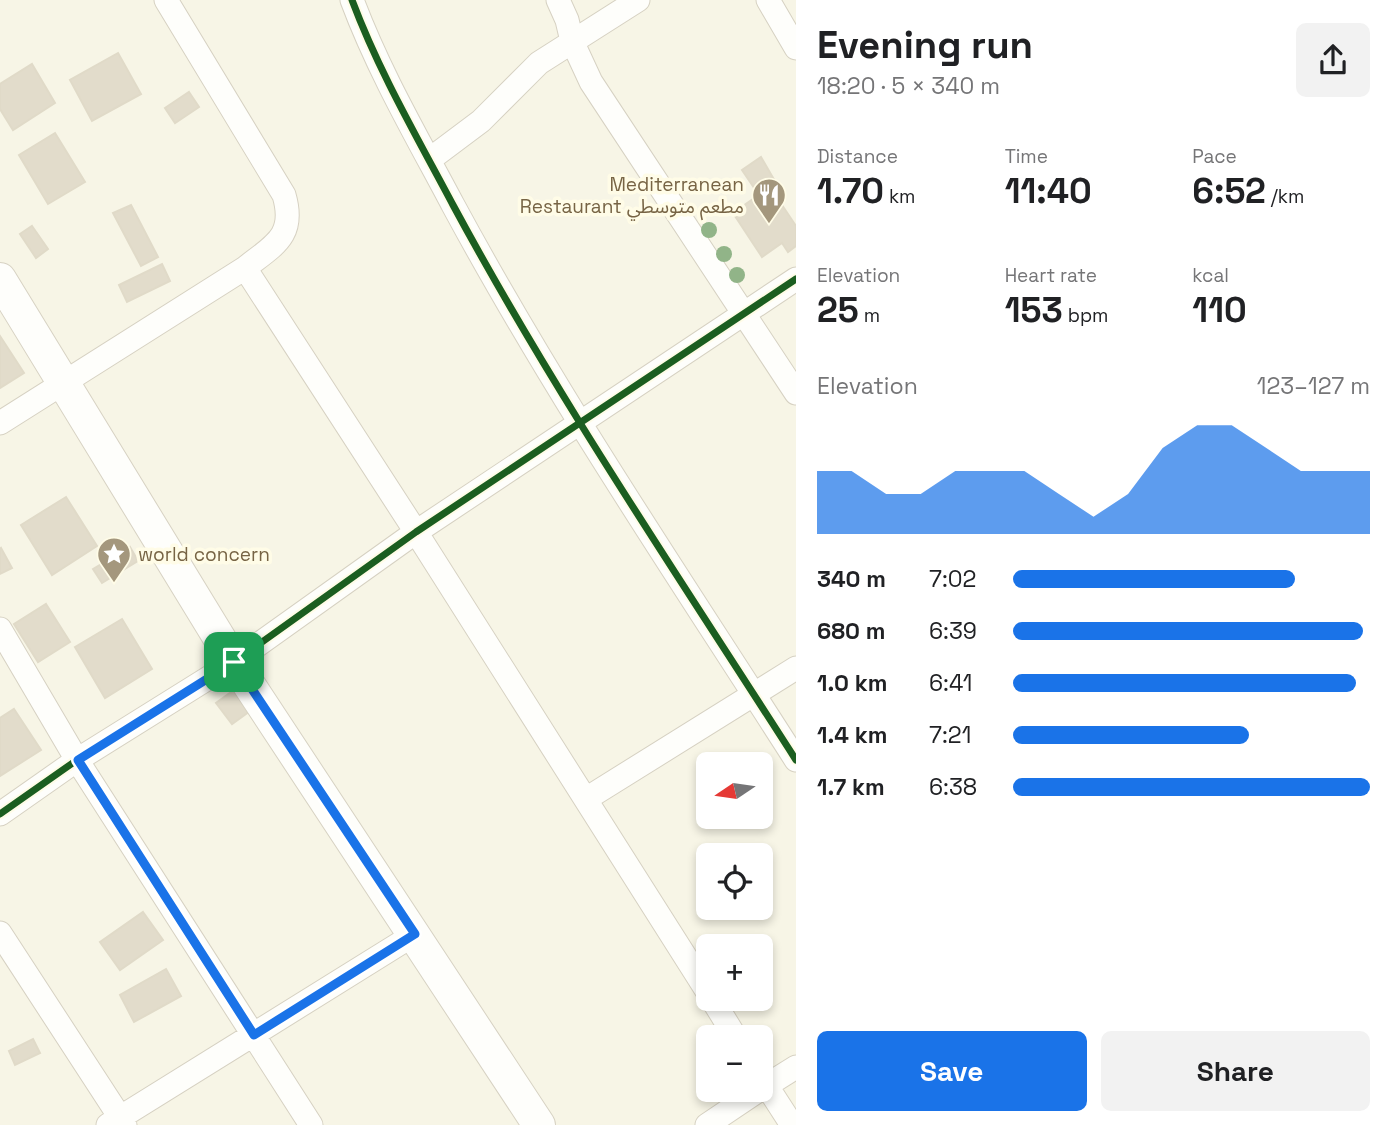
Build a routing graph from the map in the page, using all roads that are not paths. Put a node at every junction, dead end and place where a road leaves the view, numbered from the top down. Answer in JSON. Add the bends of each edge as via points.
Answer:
{"nodes":[{"id":1,"x":166,"y":0,"type":"edge"},
{"id":2,"x":352,"y":0,"type":"edge"},
{"id":3,"x":558,"y":0,"type":"edge"},
{"id":4,"x":638,"y":0,"type":"edge"},
{"id":5,"x":768,"y":0,"type":"edge"},
{"id":6,"x":572,"y":41,"type":"junction"},
{"id":7,"x":796,"y":48,"type":"edge"},
{"id":8,"x":429,"y":160,"type":"junction"},
{"id":9,"x":245,"y":268,"type":"junction"},
{"id":10,"x":0,"y":279,"type":"edge"},
{"id":11,"x":796,"y":279,"type":"edge"},
{"id":12,"x":746,"y":314,"type":"junction"},
{"id":13,"x":64,"y":382,"type":"junction"},
{"id":14,"x":796,"y":393,"type":"edge"},
{"id":15,"x":579,"y":422,"type":"junction"},
{"id":16,"x":0,"y":423,"type":"edge"},
{"id":17,"x":416,"y":532,"type":"junction"},
{"id":18,"x":0,"y":629,"type":"edge"},
{"id":19,"x":234,"y":662,"type":"junction"},
{"id":20,"x":796,"y":668,"type":"edge"},
{"id":21,"x":754,"y":694,"type":"junction"},
{"id":22,"x":78,"y":760,"type":"junction"},
{"id":23,"x":796,"y":760,"type":"edge"},
{"id":24,"x":586,"y":799,"type":"junction"},
{"id":25,"x":0,"y":814,"type":"edge"},
{"id":26,"x":0,"y":933,"type":"edge"},
{"id":27,"x":415,"y":934,"type":"junction"},
{"id":28,"x":696,"y":973,"type":"edge"},
{"id":29,"x":254,"y":1035,"type":"junction"},
{"id":30,"x":796,"y":1067,"type":"edge"},
{"id":31,"x":773,"y":1080,"type":"edge"},
{"id":32,"x":773,"y":1100,"type":"edge"},
{"id":33,"x":739,"y":1102,"type":"edge"},
{"id":34,"x":118,"y":1123,"type":"edge"},
{"id":35,"x":311,"y":1125,"type":"edge"},
{"id":36,"x":539,"y":1125,"type":"edge"},
{"id":37,"x":707,"y":1125,"type":"edge"},
{"id":38,"x":792,"y":1125,"type":"edge"}],
"edges":[{"from":1,"to":9,"type":"street","via":[[284,194],[289,211],[282,238]]},
{"from":2,"to":8,"type":"street","via":[[398,104]]},
{"from":3,"to":6,"type":"street"},
{"from":4,"to":6,"type":"street"},
{"from":5,"to":7,"type":"street"},
{"from":6,"to":8,"type":"street","via":[[539,63],[481,121]]},
{"from":6,"to":12,"type":"street","via":[[591,82]]},
{"from":8,"to":15,"type":"street","via":[[494,282]]},
{"from":9,"to":13,"type":"street"},
{"from":9,"to":17,"type":"street"},
{"from":10,"to":13,"type":"main road"},
{"from":11,"to":12,"type":"street"},
{"from":12,"to":14,"type":"street"},
{"from":12,"to":15,"type":"street"},
{"from":13,"to":16,"type":"street"},
{"from":13,"to":19,"type":"main road"},
{"from":15,"to":17,"type":"street"},
{"from":15,"to":21,"type":"street"},
{"from":17,"to":19,"type":"street"},
{"from":17,"to":24,"type":"street"},
{"from":18,"to":22,"type":"street"},
{"from":19,"to":22,"type":"street"},
{"from":19,"to":27,"type":"main road"},
{"from":20,"to":21,"type":"street"},
{"from":21,"to":23,"type":"street"},
{"from":21,"to":24,"type":"street"},
{"from":22,"to":25,"type":"street"},
{"from":22,"to":29,"type":"street"},
{"from":24,"to":28,"type":"street"},
{"from":26,"to":34,"type":"street"},
{"from":27,"to":29,"type":"street"},
{"from":27,"to":36,"type":"main road"},
{"from":29,"to":34,"type":"street"},
{"from":29,"to":35,"type":"street"},
{"from":30,"to":31,"type":"street"},
{"from":32,"to":38,"type":"street"},
{"from":33,"to":37,"type":"street"}]}
